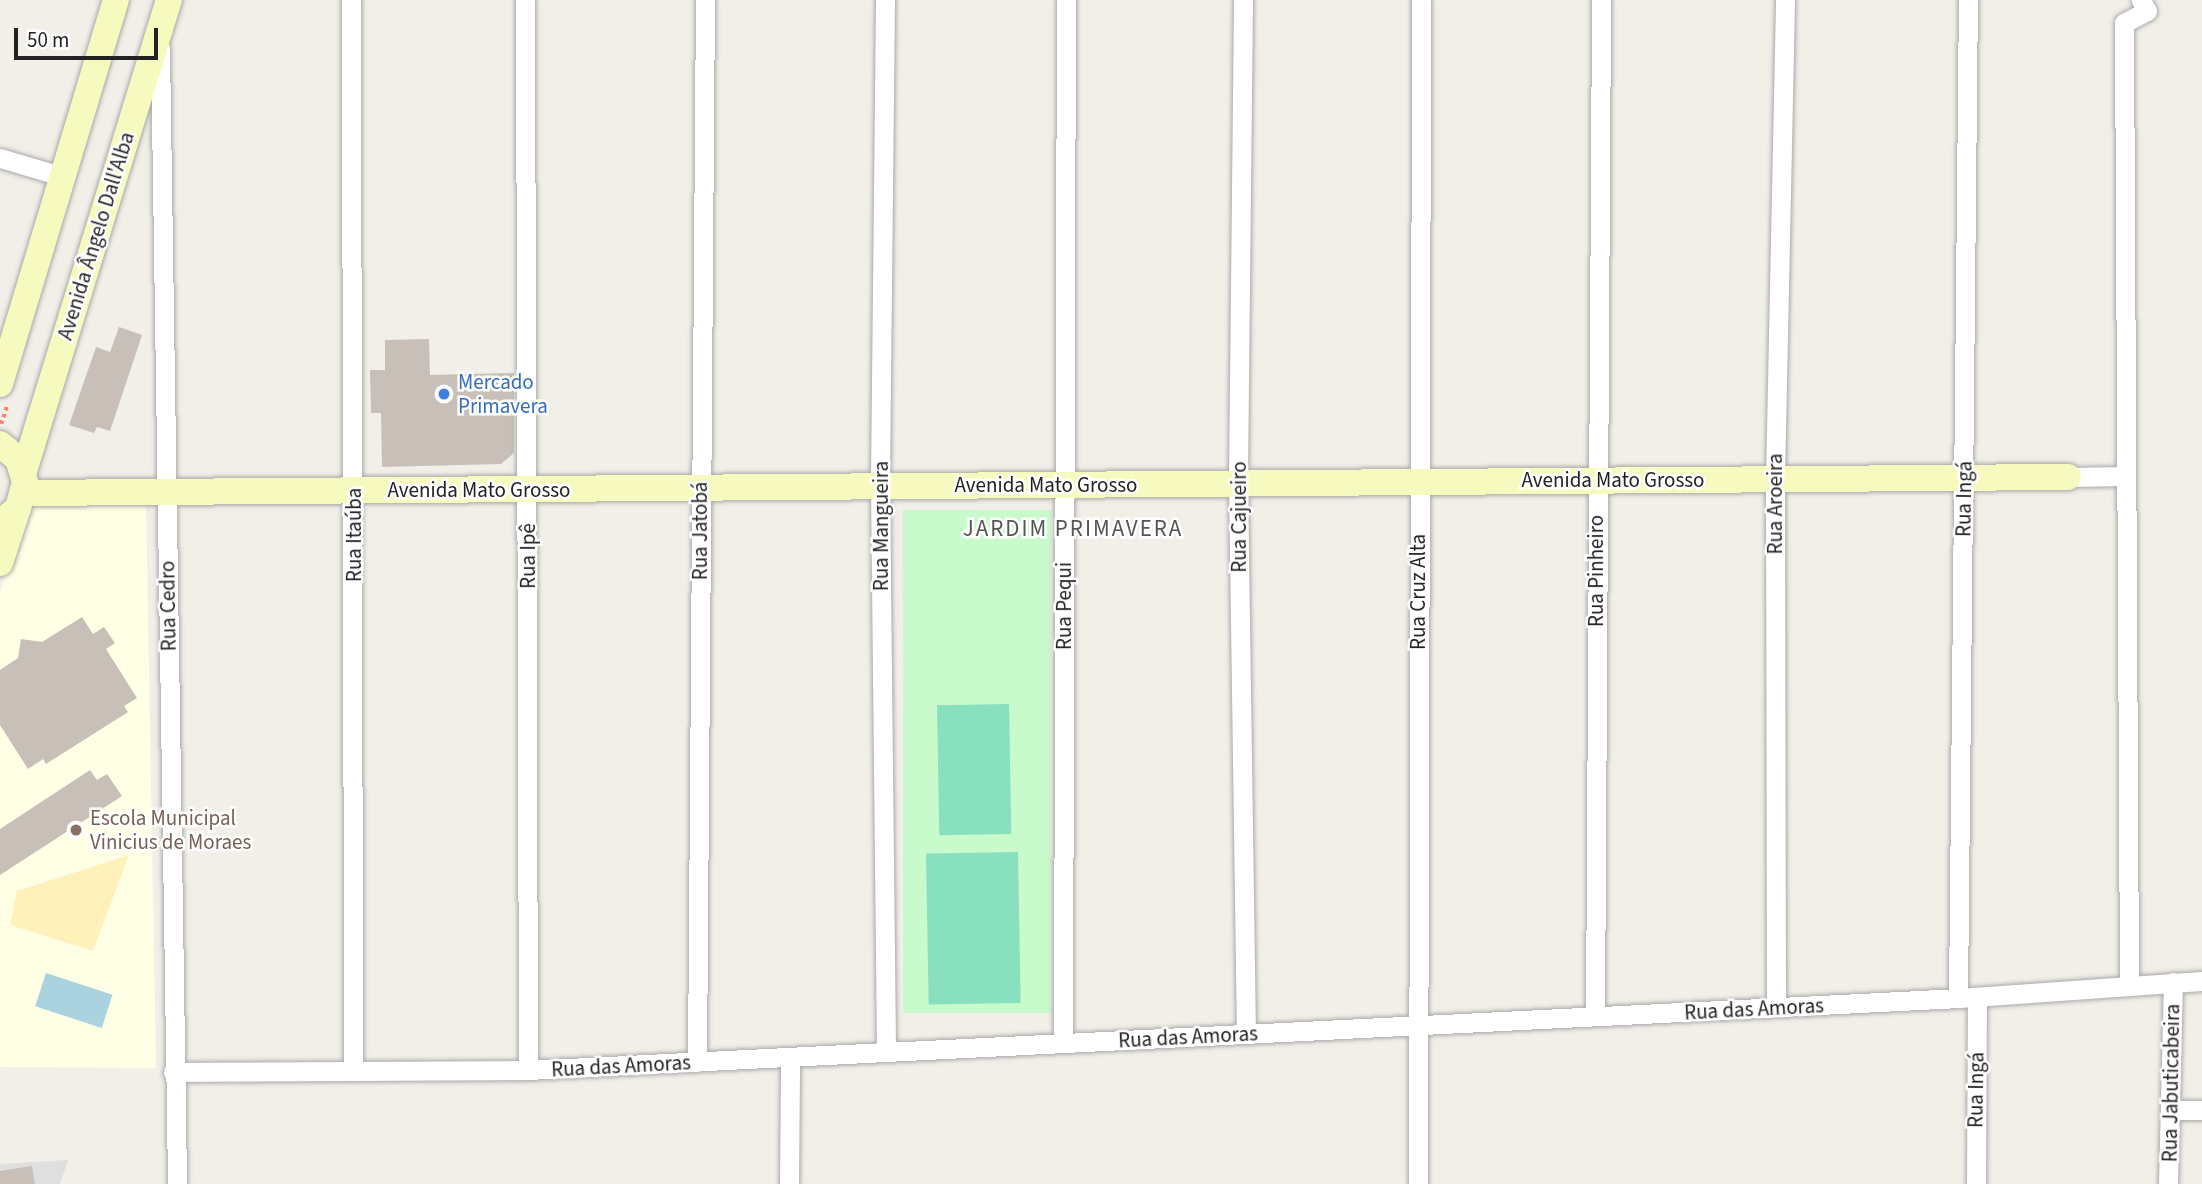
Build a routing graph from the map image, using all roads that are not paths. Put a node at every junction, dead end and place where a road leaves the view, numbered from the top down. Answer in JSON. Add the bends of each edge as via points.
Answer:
{"nodes":[{"id":1,"x":116,"y":0,"type":"edge"},
{"id":2,"x":169,"y":0,"type":"edge"},
{"id":3,"x":351,"y":0,"type":"edge"},
{"id":4,"x":525,"y":0,"type":"edge"},
{"id":5,"x":705,"y":0,"type":"edge"},
{"id":6,"x":885,"y":0,"type":"edge"},
{"id":7,"x":1066,"y":0,"type":"edge"},
{"id":8,"x":1243,"y":0,"type":"edge"},
{"id":9,"x":1421,"y":0,"type":"edge"},
{"id":10,"x":1601,"y":0,"type":"edge"},
{"id":11,"x":1785,"y":0,"type":"edge"},
{"id":12,"x":1968,"y":0,"type":"edge"},
{"id":13,"x":2141,"y":0,"type":"edge"},
{"id":14,"x":160,"y":28,"type":"junction"},
{"id":15,"x":0,"y":158,"type":"edge"},
{"id":16,"x":61,"y":176,"type":"junction"},
{"id":17,"x":0,"y":384,"type":"edge"},
{"id":18,"x":0,"y":444,"type":"edge"},
{"id":19,"x":2126,"y":476,"type":"junction"},
{"id":20,"x":1965,"y":477,"type":"junction"},
{"id":21,"x":2068,"y":477,"type":"joint"},
{"id":22,"x":1775,"y":479,"type":"junction"},
{"id":23,"x":1597,"y":481,"type":"junction"},
{"id":24,"x":1418,"y":482,"type":"junction"},
{"id":25,"x":1238,"y":484,"type":"junction"},
{"id":26,"x":1065,"y":485,"type":"junction"},
{"id":27,"x":880,"y":486,"type":"junction"},
{"id":28,"x":700,"y":488,"type":"junction"},
{"id":29,"x":528,"y":489,"type":"junction"},
{"id":30,"x":354,"y":491,"type":"junction"},
{"id":31,"x":167,"y":492,"type":"junction"},
{"id":32,"x":16,"y":499,"type":"edge"},
{"id":33,"x":0,"y":563,"type":"edge"},
{"id":34,"x":2202,"y":981,"type":"edge"},
{"id":35,"x":2173,"y":982,"type":"junction"},
{"id":36,"x":2129,"y":985,"type":"junction"},
{"id":37,"x":1968,"y":997,"type":"junction"},
{"id":38,"x":1776,"y":1007,"type":"junction"},
{"id":39,"x":1595,"y":1016,"type":"junction"},
{"id":40,"x":1417,"y":1026,"type":"junction"},
{"id":41,"x":1246,"y":1034,"type":"junction"},
{"id":42,"x":1063,"y":1043,"type":"junction"},
{"id":43,"x":886,"y":1052,"type":"junction"},
{"id":44,"x":790,"y":1058,"type":"junction"},
{"id":45,"x":697,"y":1062,"type":"junction"},
{"id":46,"x":528,"y":1070,"type":"junction"},
{"id":47,"x":353,"y":1071,"type":"junction"},
{"id":48,"x":173,"y":1072,"type":"junction"},
{"id":49,"x":2169,"y":1110,"type":"junction"},
{"id":50,"x":2202,"y":1110,"type":"edge"},
{"id":51,"x":177,"y":1184,"type":"edge"},
{"id":52,"x":789,"y":1184,"type":"edge"},
{"id":53,"x":1418,"y":1184,"type":"edge"},
{"id":54,"x":1976,"y":1184,"type":"edge"},
{"id":55,"x":2168,"y":1184,"type":"edge"}],
"edges":[{"from":1,"to":16,"type":"street"},
{"from":2,"to":14,"type":"street","name":"Avenida Ângelo Dall'Alba"},
{"from":3,"to":30,"type":"street","name":"Rua Itaúba"},
{"from":4,"to":29,"type":"street","name":"Rua Ipê"},
{"from":5,"to":28,"type":"street","name":"Rua Jatobá"},
{"from":6,"to":27,"type":"street","name":"Rua Mangueira"},
{"from":7,"to":26,"type":"street","name":"Rua Pequi"},
{"from":8,"to":25,"type":"street","name":"Rua Cajueiro"},
{"from":9,"to":24,"type":"street","name":"Rua Cruz Alta"},
{"from":10,"to":23,"type":"street","name":"Rua Pinheiro"},
{"from":11,"to":22,"type":"street","name":"Rua Aroeira"},
{"from":12,"to":20,"type":"street","name":"Rua Ingá"},
{"from":13,"to":19,"type":"street","via":[[2147,11],[2124,23]]},
{"from":14,"to":31,"type":"street","name":"Rua Cedro"},
{"from":14,"to":32,"type":"street","name":"Avenida Ângelo Dall'Alba"},
{"from":15,"to":16,"type":"street"},
{"from":16,"to":17,"type":"street"},
{"from":18,"to":32,"type":"street","via":[[18,459]]},
{"from":19,"to":21,"type":"street"},
{"from":19,"to":36,"type":"street"},
{"from":20,"to":21,"type":"street","name":"Avenida Mato Grosso"},
{"from":20,"to":22,"type":"street","name":"Avenida Mato Grosso"},
{"from":20,"to":37,"type":"street","name":"Rua Ingá"},
{"from":22,"to":23,"type":"street","name":"Avenida Mato Grosso"},
{"from":22,"to":38,"type":"street","name":"Rua Aroeira"},
{"from":23,"to":24,"type":"street","name":"Avenida Mato Grosso"},
{"from":23,"to":39,"type":"street","name":"Rua Pinheiro"},
{"from":24,"to":25,"type":"street","name":"Avenida Mato Grosso"},
{"from":24,"to":40,"type":"street","name":"Rua Cruz Alta"},
{"from":25,"to":26,"type":"street","name":"Avenida Mato Grosso"},
{"from":25,"to":41,"type":"street","name":"Rua Cajueiro"},
{"from":26,"to":27,"type":"street","name":"Avenida Mato Grosso"},
{"from":26,"to":42,"type":"street","name":"Rua Pequi"},
{"from":27,"to":28,"type":"street","name":"Avenida Mato Grosso"},
{"from":27,"to":43,"type":"street","name":"Rua Mangueira"},
{"from":28,"to":29,"type":"street","name":"Avenida Mato Grosso"},
{"from":28,"to":45,"type":"street","name":"Rua Jatobá"},
{"from":29,"to":30,"type":"street","name":"Avenida Mato Grosso"},
{"from":29,"to":46,"type":"street","name":"Rua Ipê"},
{"from":30,"to":31,"type":"street","name":"Avenida Mato Grosso"},
{"from":30,"to":47,"type":"street","name":"Rua Itaúba"},
{"from":31,"to":32,"type":"street","name":"Avenida Mato Grosso"},
{"from":31,"to":48,"type":"street","name":"Rua Cedro"},
{"from":32,"to":33,"type":"street","name":"Avenida Ângelo Dall'Alba"},
{"from":34,"to":35,"type":"street","name":"Rua das Amoras"},
{"from":35,"to":36,"type":"street","name":"Rua das Amoras"},
{"from":35,"to":49,"type":"street","name":"Rua Jabuticabeira"},
{"from":36,"to":37,"type":"street","name":"Rua das Amoras"},
{"from":37,"to":38,"type":"street","name":"Rua das Amoras"},
{"from":37,"to":54,"type":"street","name":"Rua Ingá"},
{"from":38,"to":39,"type":"street","name":"Rua das Amoras"},
{"from":39,"to":40,"type":"street","name":"Rua das Amoras"},
{"from":40,"to":41,"type":"street","name":"Rua das Amoras"},
{"from":40,"to":53,"type":"street","name":"Rua Cruz Alta"},
{"from":41,"to":42,"type":"street","name":"Rua das Amoras"},
{"from":42,"to":43,"type":"street","name":"Rua das Amoras"},
{"from":43,"to":44,"type":"street","name":"Rua das Amoras"},
{"from":44,"to":45,"type":"street","name":"Rua das Amoras"},
{"from":44,"to":52,"type":"street"},
{"from":45,"to":46,"type":"street","name":"Rua das Amoras"},
{"from":46,"to":47,"type":"street","name":"Rua das Amoras"},
{"from":47,"to":48,"type":"street","name":"Rua das Amoras"},
{"from":48,"to":51,"type":"street","name":"Rua Cedro"},
{"from":49,"to":50,"type":"street"},
{"from":49,"to":55,"type":"street","name":"Rua Jabuticabeira"}]}
